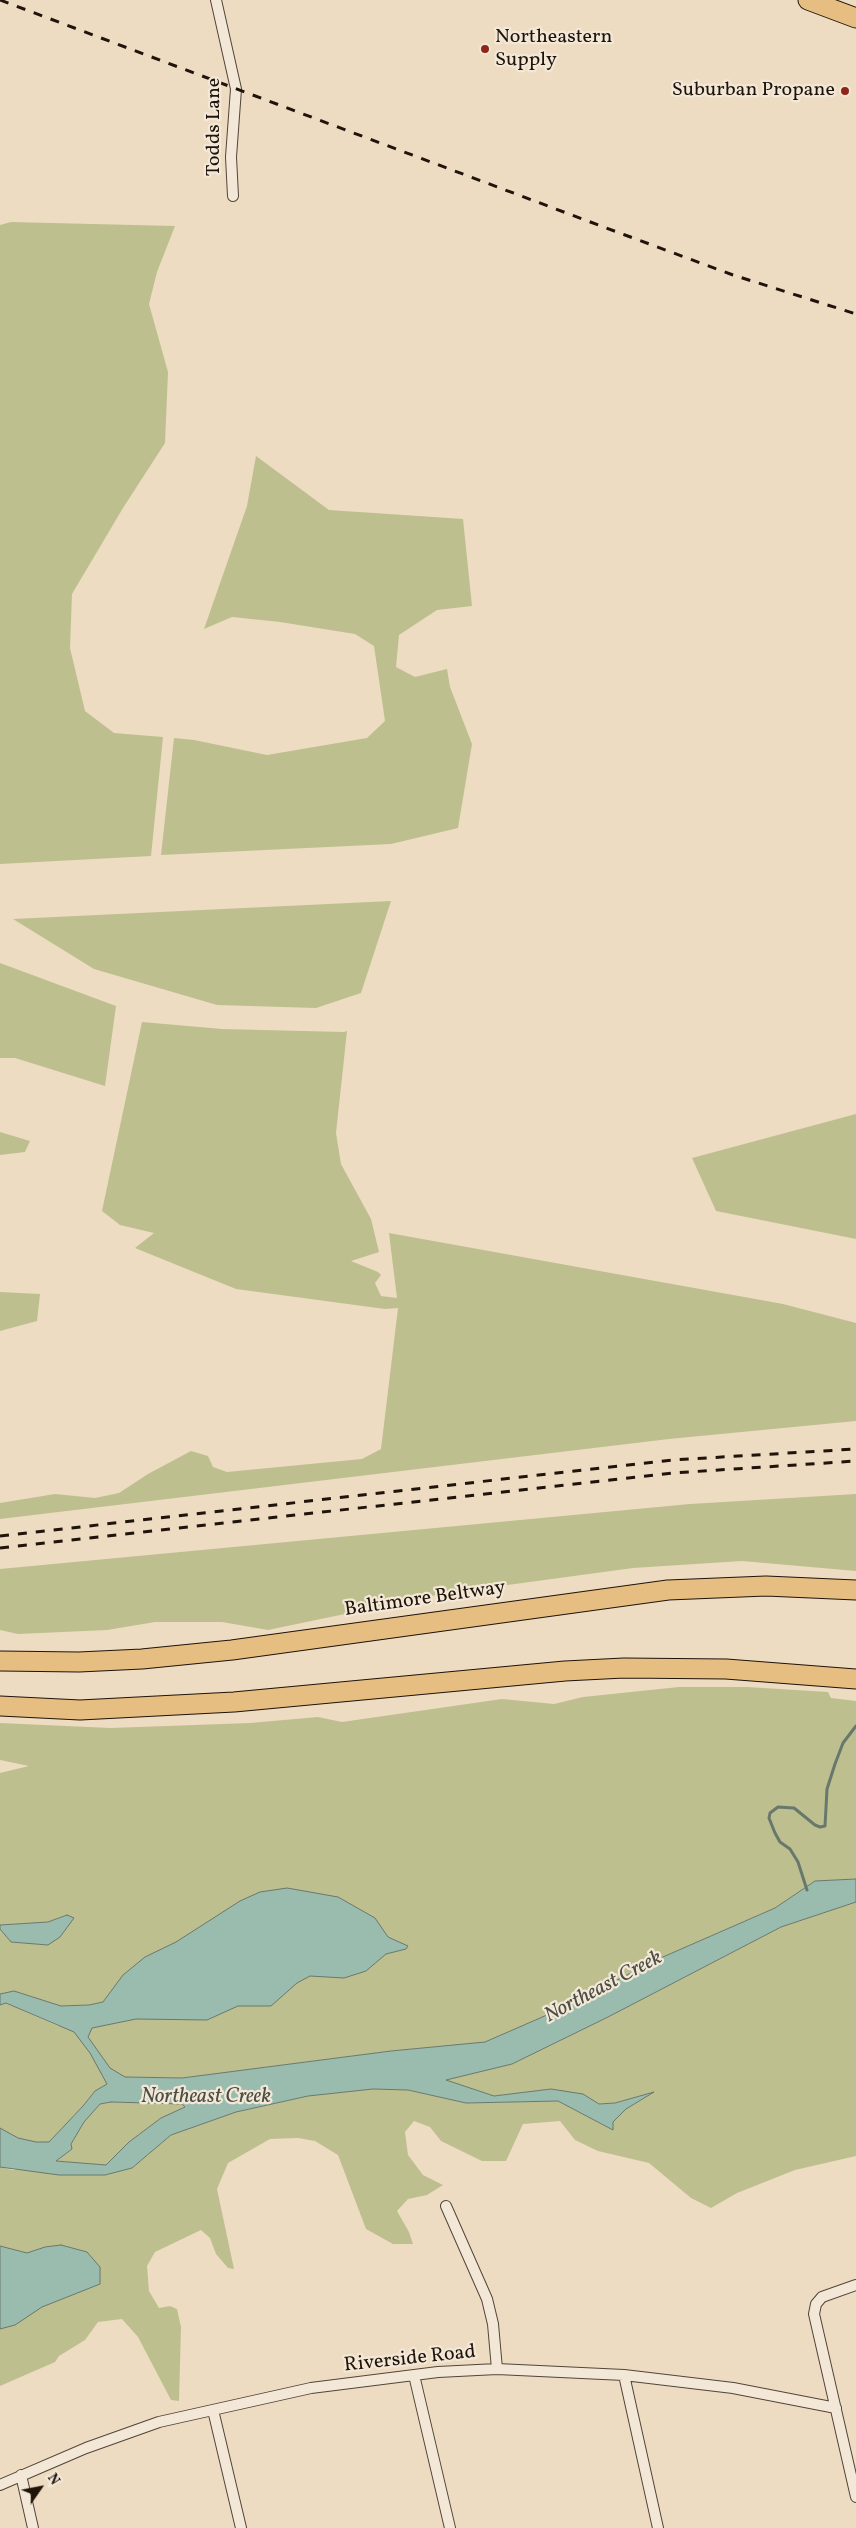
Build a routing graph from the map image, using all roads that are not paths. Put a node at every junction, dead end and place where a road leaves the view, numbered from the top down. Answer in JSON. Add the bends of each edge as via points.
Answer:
{"nodes":[{"id":1,"x":216,"y":0,"type":"edge"},
{"id":2,"x":808,"y":0,"type":"edge"},
{"id":3,"x":856,"y":18,"type":"edge"},
{"id":4,"x":233,"y":196,"type":"dead end"},
{"id":5,"x":856,"y":1590,"type":"edge"},
{"id":6,"x":0,"y":1661,"type":"edge"},
{"id":7,"x":856,"y":1679,"type":"edge"},
{"id":8,"x":0,"y":1706,"type":"edge"},
{"id":9,"x":446,"y":2206,"type":"dead end"},
{"id":10,"x":856,"y":2285,"type":"edge"},
{"id":11,"x":496,"y":2369,"type":"junction"},
{"id":12,"x":414,"y":2375,"type":"junction"},
{"id":13,"x":624,"y":2375,"type":"junction"},
{"id":14,"x":836,"y":2408,"type":"junction"},
{"id":15,"x":213,"y":2410,"type":"junction"},
{"id":16,"x":21,"y":2475,"type":"junction"},
{"id":17,"x":0,"y":2485,"type":"edge"},
{"id":18,"x":856,"y":2497,"type":"edge"},
{"id":19,"x":33,"y":2528,"type":"edge"},
{"id":20,"x":241,"y":2528,"type":"edge"},
{"id":21,"x":450,"y":2528,"type":"edge"},
{"id":22,"x":658,"y":2528,"type":"edge"}],
"edges":[{"from":1,"to":4,"type":"street","name":"Todds Lane","via":[[236,89]]},
{"from":2,"to":3,"type":"highway"},
{"from":5,"to":6,"type":"highway","name":"Baltimore Beltway","via":[[766,1586],[668,1590],[232,1650],[79,1662]]},
{"from":7,"to":8,"type":"highway","via":[[726,1669],[624,1668],[234,1702],[80,1710]]},
{"from":9,"to":11,"type":"street","via":[[487,2299],[493,2324]]},
{"from":10,"to":14,"type":"street","via":[[822,2296],[814,2314]]},
{"from":11,"to":12,"type":"street","name":"Riverside Road"},
{"from":11,"to":13,"type":"street","name":"Riverside Road"},
{"from":12,"to":15,"type":"street","name":"Riverside Road","via":[[311,2388]]},
{"from":12,"to":21,"type":"street"},
{"from":13,"to":14,"type":"street","name":"Riverside Road","via":[[733,2388]]},
{"from":13,"to":22,"type":"street"},
{"from":14,"to":18,"type":"street"},
{"from":15,"to":16,"type":"street","name":"Riverside Road","via":[[125,2433]]},
{"from":15,"to":20,"type":"street"},
{"from":16,"to":17,"type":"street","name":"Riverside Road"},
{"from":16,"to":19,"type":"street"}]}
